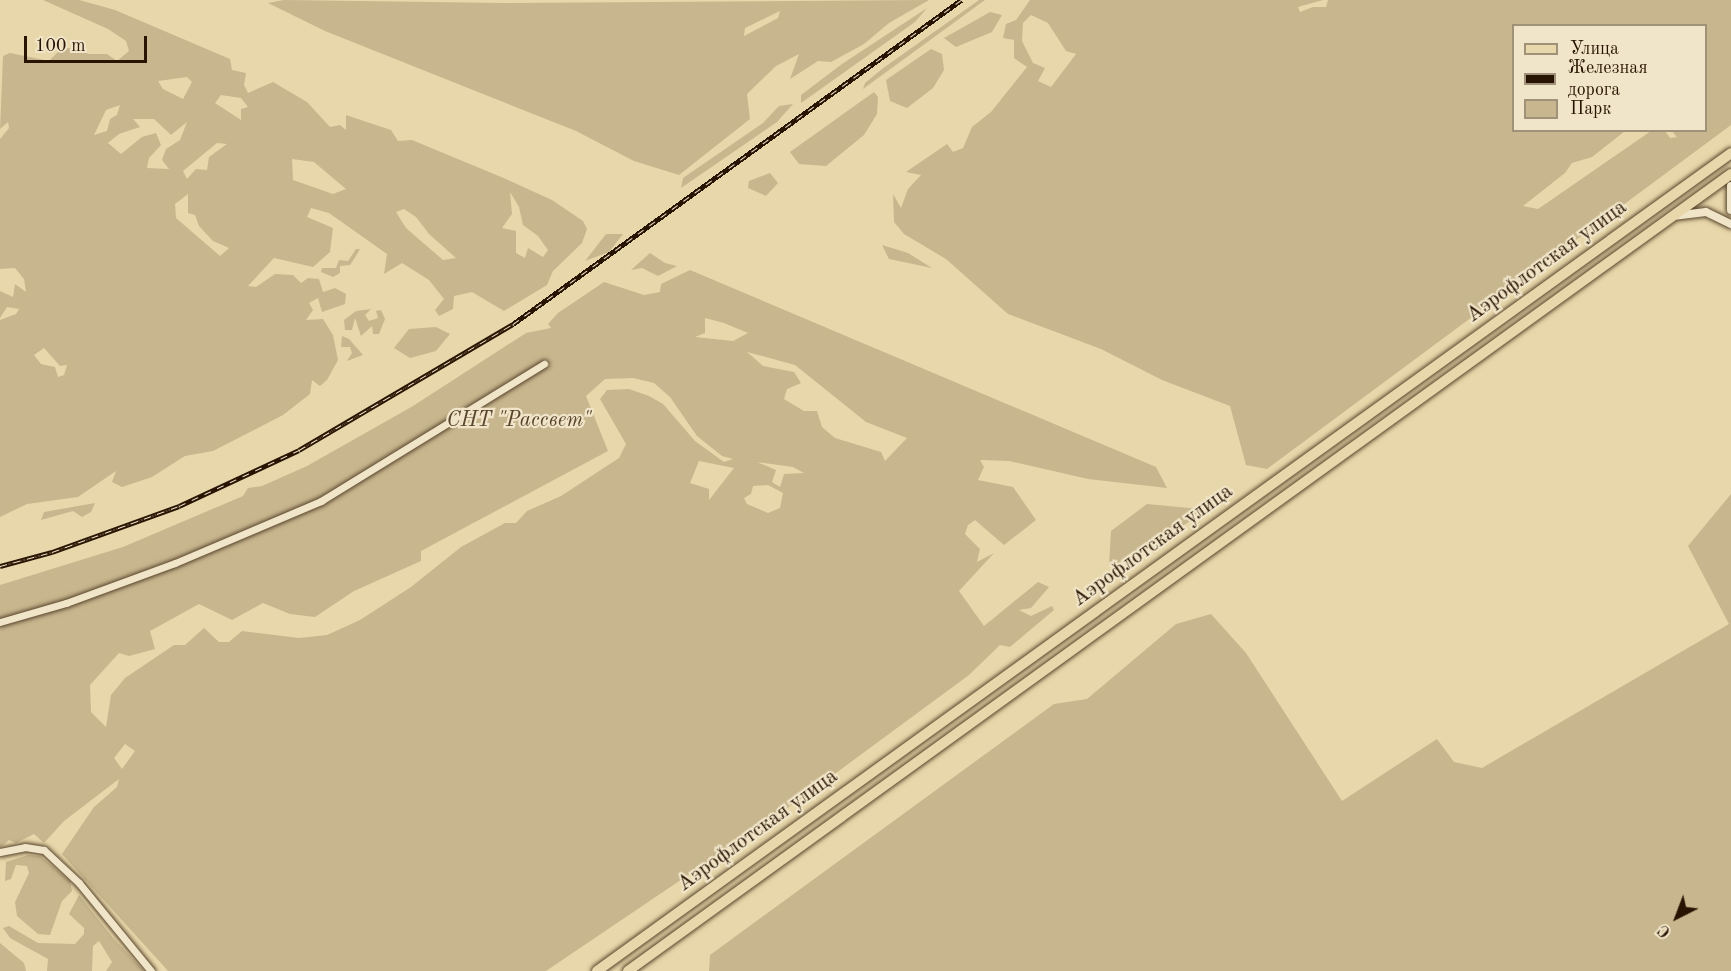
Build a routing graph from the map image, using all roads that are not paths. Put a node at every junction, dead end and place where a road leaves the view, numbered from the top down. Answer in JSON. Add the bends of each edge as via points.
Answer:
{"nodes":[{"id":1,"x":1731,"y":153,"type":"edge"},
{"id":2,"x":1731,"y":174,"type":"edge"},
{"id":3,"x":1731,"y":186,"type":"edge"},
{"id":4,"x":1731,"y":210,"type":"edge"},
{"id":5,"x":1672,"y":216,"type":"junction"},
{"id":6,"x":1731,"y":224,"type":"edge"},
{"id":7,"x":544,"y":364,"type":"dead end"},
{"id":8,"x":0,"y":622,"type":"edge"},
{"id":9,"x":0,"y":852,"type":"edge"},
{"id":10,"x":151,"y":971,"type":"edge"},
{"id":11,"x":597,"y":971,"type":"edge"},
{"id":12,"x":628,"y":971,"type":"edge"}],
"edges":[{"from":1,"to":11,"type":"main road","name":"Аэрофлотская улица"},
{"from":2,"to":5,"type":"main road","name":"Аэрофлотская улица"},
{"from":3,"to":4,"type":"street"},
{"from":5,"to":6,"type":"street","via":[[1706,212]]},
{"from":5,"to":12,"type":"main road","name":"Аэрофлотская улица"},
{"from":7,"to":8,"type":"street","via":[[321,501],[175,563],[66,603]]},
{"from":9,"to":10,"type":"street","via":[[25,847],[44,850],[79,883]]}]}
